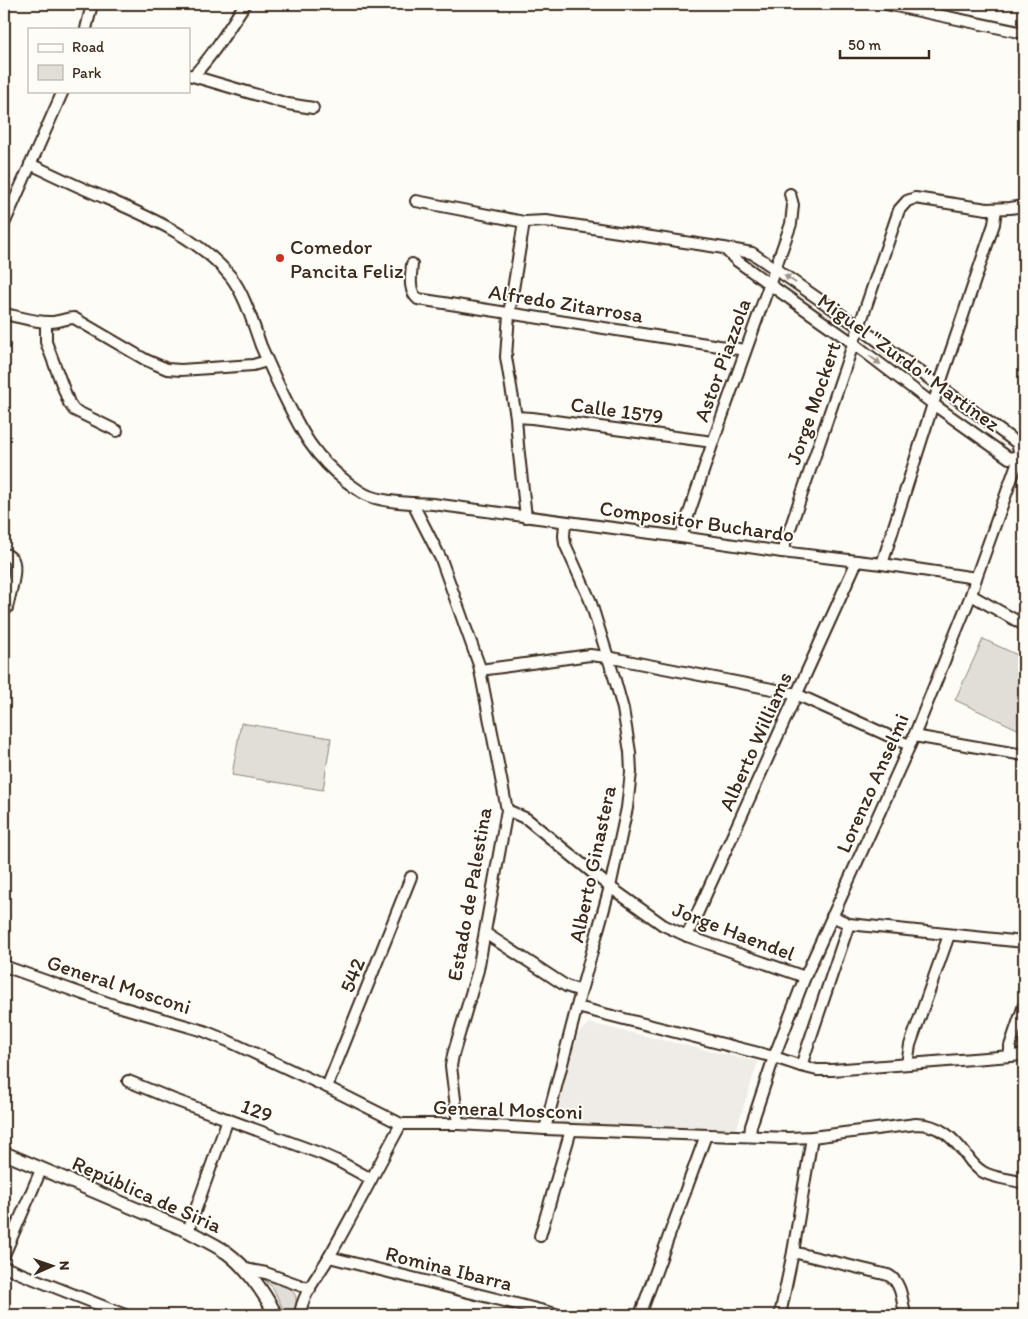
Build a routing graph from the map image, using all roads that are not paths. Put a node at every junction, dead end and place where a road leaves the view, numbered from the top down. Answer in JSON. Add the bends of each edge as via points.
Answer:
{"nodes":[{"id":1,"x":92,"y":4,"type":"edge"},
{"id":2,"x":245,"y":4,"type":"edge"},
{"id":3,"x":886,"y":4,"type":"edge"},
{"id":4,"x":86,"y":28,"type":"edge"},
{"id":5,"x":1024,"y":34,"type":"edge"},
{"id":6,"x":191,"y":75,"type":"edge"},
{"id":7,"x":63,"y":92,"type":"edge"},
{"id":8,"x":313,"y":108,"type":"dead end"},
{"id":9,"x":30,"y":164,"type":"junction"},
{"id":10,"x":790,"y":194,"type":"dead end"},
{"id":11,"x":416,"y":201,"type":"dead end"},
{"id":12,"x":1024,"y":206,"type":"edge"},
{"id":13,"x":996,"y":209,"type":"junction"},
{"id":14,"x":524,"y":222,"type":"junction"},
{"id":15,"x":4,"y":224,"type":"edge"},
{"id":16,"x":724,"y":248,"type":"junction"},
{"id":17,"x":412,"y":264,"type":"dead end"},
{"id":18,"x":774,"y":268,"type":"junction"},
{"id":19,"x":769,"y":284,"type":"junction"},
{"id":20,"x":4,"y":314,"type":"edge"},
{"id":21,"x":509,"y":314,"type":"junction"},
{"id":22,"x":46,"y":322,"type":"junction"},
{"id":23,"x":858,"y":327,"type":"junction"},
{"id":24,"x":853,"y":343,"type":"junction"},
{"id":25,"x":745,"y":350,"type":"junction"},
{"id":26,"x":267,"y":361,"type":"junction"},
{"id":27,"x":939,"y":386,"type":"junction"},
{"id":28,"x":933,"y":404,"type":"junction"},
{"id":29,"x":516,"y":417,"type":"junction"},
{"id":30,"x":117,"y":431,"type":"dead end"},
{"id":31,"x":713,"y":442,"type":"junction"},
{"id":32,"x":1024,"y":444,"type":"edge"},
{"id":33,"x":1022,"y":457,"type":"edge"},
{"id":34,"x":414,"y":503,"type":"junction"},
{"id":35,"x":526,"y":517,"type":"junction"},
{"id":36,"x":565,"y":522,"type":"junction"},
{"id":37,"x":681,"y":537,"type":"junction"},
{"id":38,"x":782,"y":552,"type":"junction"},
{"id":39,"x":4,"y":553,"type":"edge"},
{"id":40,"x":856,"y":562,"type":"junction"},
{"id":41,"x":882,"y":564,"type":"junction"},
{"id":42,"x":976,"y":578,"type":"junction"},
{"id":43,"x":971,"y":595,"type":"junction"},
{"id":44,"x":4,"y":612,"type":"edge"},
{"id":45,"x":1024,"y":625,"type":"edge"},
{"id":46,"x":607,"y":657,"type":"junction"},
{"id":47,"x":480,"y":670,"type":"junction"},
{"id":48,"x":796,"y":694,"type":"junction"},
{"id":49,"x":912,"y":741,"type":"junction"},
{"id":50,"x":1024,"y":755,"type":"edge"},
{"id":51,"x":507,"y":810,"type":"junction"},
{"id":52,"x":411,"y":877,"type":"dead end"},
{"id":53,"x":610,"y":887,"type":"junction"},
{"id":54,"x":832,"y":916,"type":"junction"},
{"id":55,"x":850,"y":924,"type":"junction"},
{"id":56,"x":485,"y":933,"type":"junction"},
{"id":57,"x":949,"y":934,"type":"junction"},
{"id":58,"x":687,"y":936,"type":"junction"},
{"id":59,"x":1024,"y":942,"type":"edge"},
{"id":60,"x":4,"y":966,"type":"edge"},
{"id":61,"x":806,"y":977,"type":"junction"},
{"id":62,"x":581,"y":991,"type":"junction"},
{"id":63,"x":1024,"y":1005,"type":"edge"},
{"id":64,"x":577,"y":1007,"type":"junction"},
{"id":65,"x":1024,"y":1055,"type":"edge"},
{"id":66,"x":1010,"y":1056,"type":"junction"},
{"id":67,"x":774,"y":1057,"type":"junction"},
{"id":68,"x":907,"y":1064,"type":"junction"},
{"id":69,"x":801,"y":1066,"type":"junction"},
{"id":70,"x":128,"y":1082,"type":"dead end"},
{"id":71,"x":327,"y":1088,"type":"junction"},
{"id":72,"x":228,"y":1119,"type":"junction"},
{"id":73,"x":401,"y":1124,"type":"junction"},
{"id":74,"x":458,"y":1124,"type":"junction"},
{"id":75,"x":545,"y":1129,"type":"junction"},
{"id":76,"x":570,"y":1130,"type":"junction"},
{"id":77,"x":706,"y":1135,"type":"junction"},
{"id":78,"x":750,"y":1136,"type":"junction"},
{"id":79,"x":812,"y":1137,"type":"junction"},
{"id":80,"x":4,"y":1153,"type":"edge"},
{"id":81,"x":41,"y":1170,"type":"junction"},
{"id":82,"x":370,"y":1179,"type":"junction"},
{"id":83,"x":1020,"y":1182,"type":"dead end"},
{"id":84,"x":188,"y":1231,"type":"junction"},
{"id":85,"x":540,"y":1236,"type":"dead end"},
{"id":86,"x":793,"y":1252,"type":"junction"},
{"id":87,"x":4,"y":1255,"type":"edge"},
{"id":88,"x":329,"y":1257,"type":"junction"},
{"id":89,"x":4,"y":1267,"type":"edge"},
{"id":90,"x":245,"y":1269,"type":"junction"},
{"id":91,"x":310,"y":1289,"type":"junction"},
{"id":92,"x":125,"y":1315,"type":"edge"},
{"id":93,"x":276,"y":1315,"type":"edge"},
{"id":94,"x":300,"y":1315,"type":"edge"},
{"id":95,"x":560,"y":1315,"type":"edge"},
{"id":96,"x":640,"y":1315,"type":"edge"},
{"id":97,"x":780,"y":1315,"type":"edge"},
{"id":98,"x":904,"y":1315,"type":"edge"}],
"edges":[{"from":1,"to":4,"type":"street"},
{"from":2,"to":6,"type":"street","via":[[203,66]]},
{"from":3,"to":5,"type":"street"},
{"from":6,"to":8,"type":"street","via":[[288,104]]},
{"from":7,"to":9,"type":"street"},
{"from":9,"to":15,"type":"street"},
{"from":9,"to":26,"type":"street","name":"Compositor Buchardo","via":[[131,210],[196,245],[237,286]]},
{"from":10,"to":18,"type":"street","name":"Astor Piazzola","via":[[793,205],[791,224]]},
{"from":11,"to":14,"type":"street","name":"Miguel \"Zurdo\" Martínez"},
{"from":12,"to":13,"type":"street"},
{"from":13,"to":23,"type":"street","name":"Jorge Mockert","via":[[915,198],[907,201],[899,210]]},
{"from":13,"to":27,"type":"street","via":[[994,224]]},
{"from":14,"to":16,"type":"street","name":"Miguel \"Zurdo\" Martínez","via":[[546,221]]},
{"from":14,"to":21,"type":"street"},
{"from":16,"to":18,"type":"street","name":"Miguel \"Zurdo\" Martínez","via":[[752,253]]},
{"from":16,"to":19,"type":"street","name":"Miguel \"Zurdo\" Martínez"},
{"from":17,"to":21,"type":"street","name":"Alfredo Zitarrosa","via":[[411,289],[418,299]]},
{"from":18,"to":19,"type":"street","name":"Astor Piazzola"},
{"from":23,"to":18,"type":"street","name":"Miguel \"Zurdo\" Martínez","one_way":true},
{"from":19,"to":24,"type":"street","name":"Miguel \"Zurdo\" Martínez"},
{"from":19,"to":25,"type":"street","name":"Astor Piazzola"},
{"from":20,"to":22,"type":"street"},
{"from":21,"to":25,"type":"street","name":"Alfredo Zitarrosa"},
{"from":21,"to":29,"type":"street","via":[[506,357]]},
{"from":22,"to":26,"type":"street","via":[[74,318],[167,369],[253,365]]},
{"from":22,"to":30,"type":"street","via":[[46,342],[69,403],[74,410]]},
{"from":23,"to":24,"type":"street","name":"Jorge Mockert"},
{"from":23,"to":27,"type":"street","name":"Miguel \"Zurdo\" Martínez"},
{"from":24,"to":28,"type":"street","name":"Miguel \"Zurdo\" Martínez","one_way":true},
{"from":24,"to":38,"type":"street","name":"Jorge Mockert"},
{"from":25,"to":31,"type":"street","name":"Astor Piazzola"},
{"from":26,"to":34,"type":"street","name":"Compositor Buchardo","via":[[300,429],[333,472],[368,496]]},
{"from":27,"to":28,"type":"street"},
{"from":27,"to":33,"type":"street","name":"Miguel \"Zurdo\" Martínez","via":[[1018,443]]},
{"from":28,"to":33,"type":"street","name":"Miguel \"Zurdo\" Martínez","via":[[1009,458]]},
{"from":28,"to":41,"type":"street"},
{"from":29,"to":31,"type":"street","name":"Calle 1579"},
{"from":29,"to":35,"type":"street"},
{"from":31,"to":37,"type":"street","name":"Astor Piazzola"},
{"from":32,"to":33,"type":"street","name":"Lorenzo Anselmi"},
{"from":33,"to":42,"type":"street","name":"Lorenzo Anselmi"},
{"from":34,"to":35,"type":"street","name":"Compositor Buchardo"},
{"from":34,"to":47,"type":"street","name":"Estado de Palestina","via":[[441,559]]},
{"from":35,"to":36,"type":"street","name":"Compositor Buchardo"},
{"from":36,"to":37,"type":"street","name":"Compositor Buchardo"},
{"from":36,"to":46,"type":"street","name":"Alberto Ginastera","via":[[565,544],[590,600]]},
{"from":37,"to":38,"type":"street","name":"Compositor Buchardo"},
{"from":38,"to":40,"type":"street","name":"Compositor Buchardo"},
{"from":39,"to":44,"type":"street","via":[[14,565]]},
{"from":40,"to":41,"type":"street","name":"Compositor Buchardo"},
{"from":40,"to":48,"type":"street","name":"Alberto Williams"},
{"from":41,"to":42,"type":"street","name":"Compositor Buchardo"},
{"from":42,"to":43,"type":"street","name":"Lorenzo Anselmi"},
{"from":43,"to":45,"type":"street"},
{"from":43,"to":49,"type":"street","name":"Lorenzo Anselmi"},
{"from":46,"to":47,"type":"street","via":[[590,655]]},
{"from":46,"to":48,"type":"street"},
{"from":46,"to":53,"type":"street","name":"Alberto Ginastera","via":[[623,709],[631,772],[627,808]]},
{"from":47,"to":51,"type":"street","name":"Estado de Palestina"},
{"from":48,"to":49,"type":"street"},
{"from":48,"to":58,"type":"street","name":"Alberto Williams"},
{"from":49,"to":50,"type":"street"},
{"from":49,"to":54,"type":"street","name":"Lorenzo Anselmi"},
{"from":51,"to":53,"type":"street","name":"Jorge Haendel","via":[[527,819]]},
{"from":51,"to":56,"type":"street","name":"Estado de Palestina"},
{"from":52,"to":71,"type":"street","name":"542"},
{"from":53,"to":58,"type":"street","name":"Jorge Haendel","via":[[663,925]]},
{"from":53,"to":62,"type":"street","name":"Alberto Ginastera"},
{"from":54,"to":55,"type":"street"},
{"from":54,"to":61,"type":"street","name":"Lorenzo Anselmi"},
{"from":55,"to":57,"type":"street"},
{"from":55,"to":69,"type":"street"},
{"from":56,"to":62,"type":"street","via":[[566,986]]},
{"from":56,"to":74,"type":"street","name":"Estado de Palestina","via":[[451,1066]]},
{"from":57,"to":59,"type":"street"},
{"from":57,"to":68,"type":"street","via":[[910,1045]]},
{"from":58,"to":61,"type":"street","name":"Jorge Haendel"},
{"from":60,"to":71,"type":"street","name":"General Mosconi","via":[[114,1005],[204,1030]]},
{"from":61,"to":67,"type":"street","name":"Lorenzo Anselmi"},
{"from":62,"to":64,"type":"street","name":"Alberto Ginastera"},
{"from":63,"to":66,"type":"street","via":[[1010,1046]]},
{"from":64,"to":67,"type":"street"},
{"from":64,"to":75,"type":"street","name":"Alberto Ginastera"},
{"from":65,"to":66,"type":"street"},
{"from":66,"to":68,"type":"street"},
{"from":67,"to":69,"type":"street"},
{"from":67,"to":78,"type":"street","name":"Lorenzo Anselmi"},
{"from":68,"to":69,"type":"street","via":[[832,1070]]},
{"from":70,"to":72,"type":"street","name":"129"},
{"from":71,"to":73,"type":"street","name":"General Mosconi"},
{"from":72,"to":82,"type":"street","name":"129","via":[[322,1154]]},
{"from":72,"to":84,"type":"street"},
{"from":73,"to":74,"type":"street","name":"General Mosconi"},
{"from":73,"to":82,"type":"street"},
{"from":74,"to":75,"type":"street","name":"General Mosconi"},
{"from":75,"to":76,"type":"street","name":"General Mosconi"},
{"from":76,"to":77,"type":"street","name":"General Mosconi"},
{"from":76,"to":85,"type":"street"},
{"from":77,"to":78,"type":"street","name":"General Mosconi"},
{"from":77,"to":96,"type":"street"},
{"from":78,"to":79,"type":"street","name":"General Mosconi"},
{"from":79,"to":83,"type":"street","name":"General Mosconi","via":[[926,1124],[936,1127],[957,1143],[983,1172]]},
{"from":79,"to":86,"type":"street"},
{"from":80,"to":81,"type":"street","name":"República de Siria"},
{"from":81,"to":84,"type":"street","name":"República de Siria"},
{"from":81,"to":87,"type":"street"},
{"from":82,"to":88,"type":"street"},
{"from":84,"to":90,"type":"street","name":"República de Siria","via":[[225,1251]]},
{"from":86,"to":97,"type":"street"},
{"from":86,"to":98,"type":"street","via":[[893,1277],[899,1287]]},
{"from":88,"to":91,"type":"street"},
{"from":88,"to":95,"type":"street","name":"Romina Ibarra"},
{"from":89,"to":92,"type":"street"},
{"from":90,"to":91,"type":"street"},
{"from":90,"to":93,"type":"street","name":"República de Siria"},
{"from":91,"to":94,"type":"street"}]}
